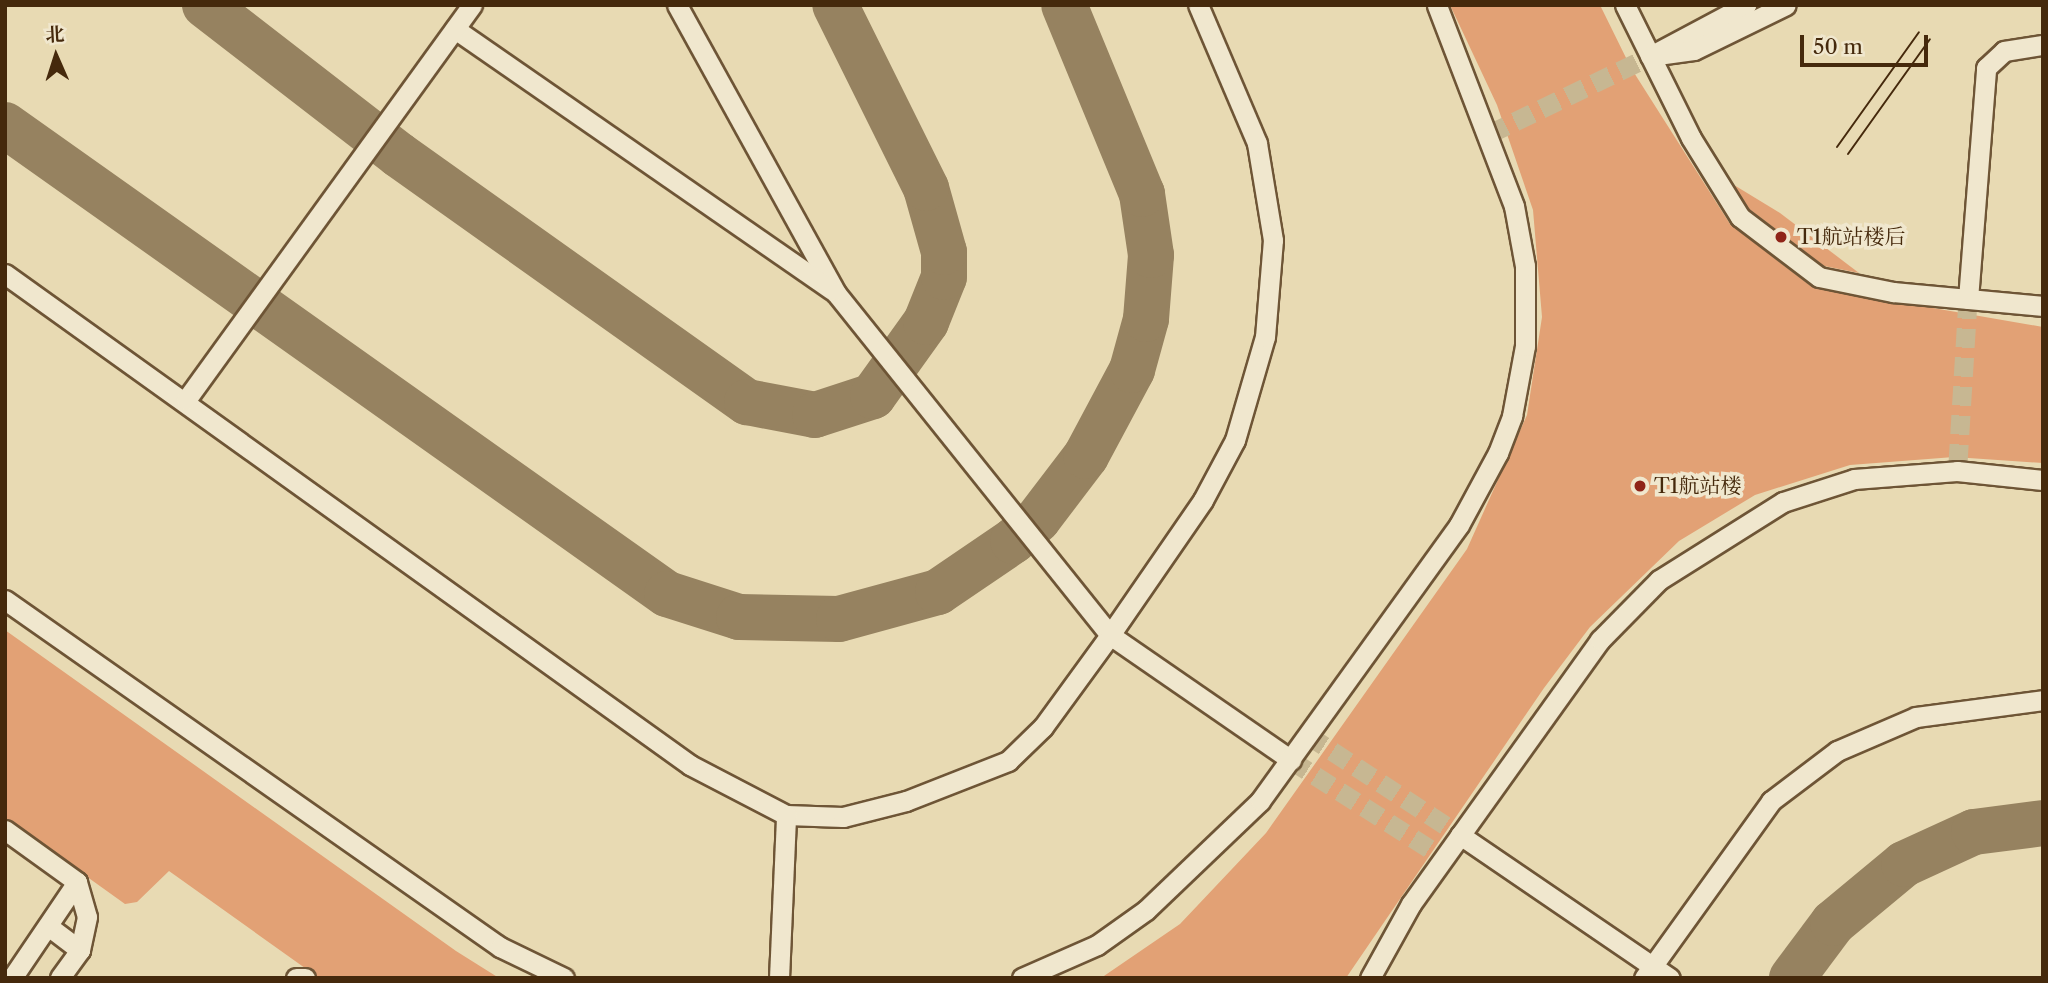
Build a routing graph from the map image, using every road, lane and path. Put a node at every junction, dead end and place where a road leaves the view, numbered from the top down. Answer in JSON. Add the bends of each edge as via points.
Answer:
{"nodes":[{"id":1,"x":472,"y":5,"type":"edge"},
{"id":2,"x":677,"y":5,"type":"edge"},
{"id":3,"x":1198,"y":5,"type":"edge"},
{"id":4,"x":1437,"y":5,"type":"edge"},
{"id":5,"x":1625,"y":5,"type":"edge"},
{"id":6,"x":1746,"y":5,"type":"edge"},
{"id":7,"x":1786,"y":5,"type":"edge"},
{"id":8,"x":455,"y":29,"type":"junction"},
{"id":9,"x":2043,"y":45,"type":"edge"},
{"id":10,"x":1650,"y":56,"type":"junction"},
{"id":11,"x":5,"y":274,"type":"edge"},
{"id":12,"x":836,"y":293,"type":"junction"},
{"id":13,"x":1968,"y":299,"type":"junction"},
{"id":14,"x":2043,"y":306,"type":"edge"},
{"id":15,"x":186,"y":400,"type":"junction"},
{"id":16,"x":2043,"y":480,"type":"edge"},
{"id":17,"x":5,"y":600,"type":"edge"},
{"id":18,"x":1110,"y":635,"type":"junction"},
{"id":19,"x":2043,"y":700,"type":"edge"},
{"id":20,"x":1291,"y":760,"type":"junction"},
{"id":21,"x":786,"y":815,"type":"junction"},
{"id":22,"x":5,"y":830,"type":"edge"},
{"id":23,"x":1460,"y":835,"type":"junction"},
{"id":24,"x":78,"y":882,"type":"junction"},
{"id":25,"x":48,"y":926,"type":"junction"},
{"id":26,"x":80,"y":950,"type":"junction"},
{"id":27,"x":1647,"y":973,"type":"edge"},
{"id":28,"x":12,"y":978,"type":"edge"},
{"id":29,"x":61,"y":978,"type":"edge"},
{"id":30,"x":296,"y":978,"type":"edge"},
{"id":31,"x":305,"y":978,"type":"edge"},
{"id":32,"x":564,"y":978,"type":"edge"},
{"id":33,"x":779,"y":978,"type":"edge"},
{"id":34,"x":1023,"y":978,"type":"edge"},
{"id":35,"x":1370,"y":978,"type":"edge"},
{"id":36,"x":1670,"y":978,"type":"edge"}],
"edges":[{"from":1,"to":8,"type":"lane"},
{"from":2,"to":12,"type":"lane"},
{"from":3,"to":18,"type":"lane","via":[[1257,143],[1273,240],[1265,337],[1236,440],[1203,500]]},
{"from":4,"to":20,"type":"lane","via":[[1514,206],[1522,254],[1525,346],[1512,416],[1480,491],[1459,524]]},
{"from":5,"to":10,"type":"lane"},
{"from":6,"to":10,"type":"lane"},
{"from":7,"to":10,"type":"lane","via":[[1694,50]]},
{"from":8,"to":12,"type":"lane"},
{"from":8,"to":15,"type":"lane"},
{"from":9,"to":13,"type":"lane","via":[[2004,51],[1986,68]]},
{"from":10,"to":13,"type":"lane","via":[[1691,138],[1740,217],[1819,277],[1892,292]]},
{"from":11,"to":15,"type":"lane"},
{"from":12,"to":18,"type":"lane"},
{"from":13,"to":14,"type":"lane"},
{"from":15,"to":21,"type":"lane","via":[[690,765]]},
{"from":16,"to":23,"type":"lane","via":[[1957,467],[1854,479],[1783,502],[1669,573],[1600,640]]},
{"from":17,"to":32,"type":"lane","via":[[500,947]]},
{"from":18,"to":20,"type":"lane"},
{"from":18,"to":21,"type":"lane","via":[[1043,727],[1008,761],[894,804],[843,817]]},
{"from":19,"to":27,"type":"lane","via":[[1916,717],[1837,751],[1771,801]]},
{"from":20,"to":34,"type":"lane","via":[[1224,838],[1146,910],[1097,945]]},
{"from":21,"to":33,"type":"lane"},
{"from":22,"to":24,"type":"lane"},
{"from":23,"to":27,"type":"lane"},
{"from":23,"to":35,"type":"lane","via":[[1411,904]]},
{"from":24,"to":25,"type":"lane"},
{"from":24,"to":26,"type":"lane","via":[[87,917]]},
{"from":25,"to":26,"type":"lane"},
{"from":25,"to":28,"type":"lane"},
{"from":26,"to":29,"type":"lane"},
{"from":27,"to":36,"type":"lane"},
{"from":30,"to":31,"type":"lane","via":[[299,974]]}]}
